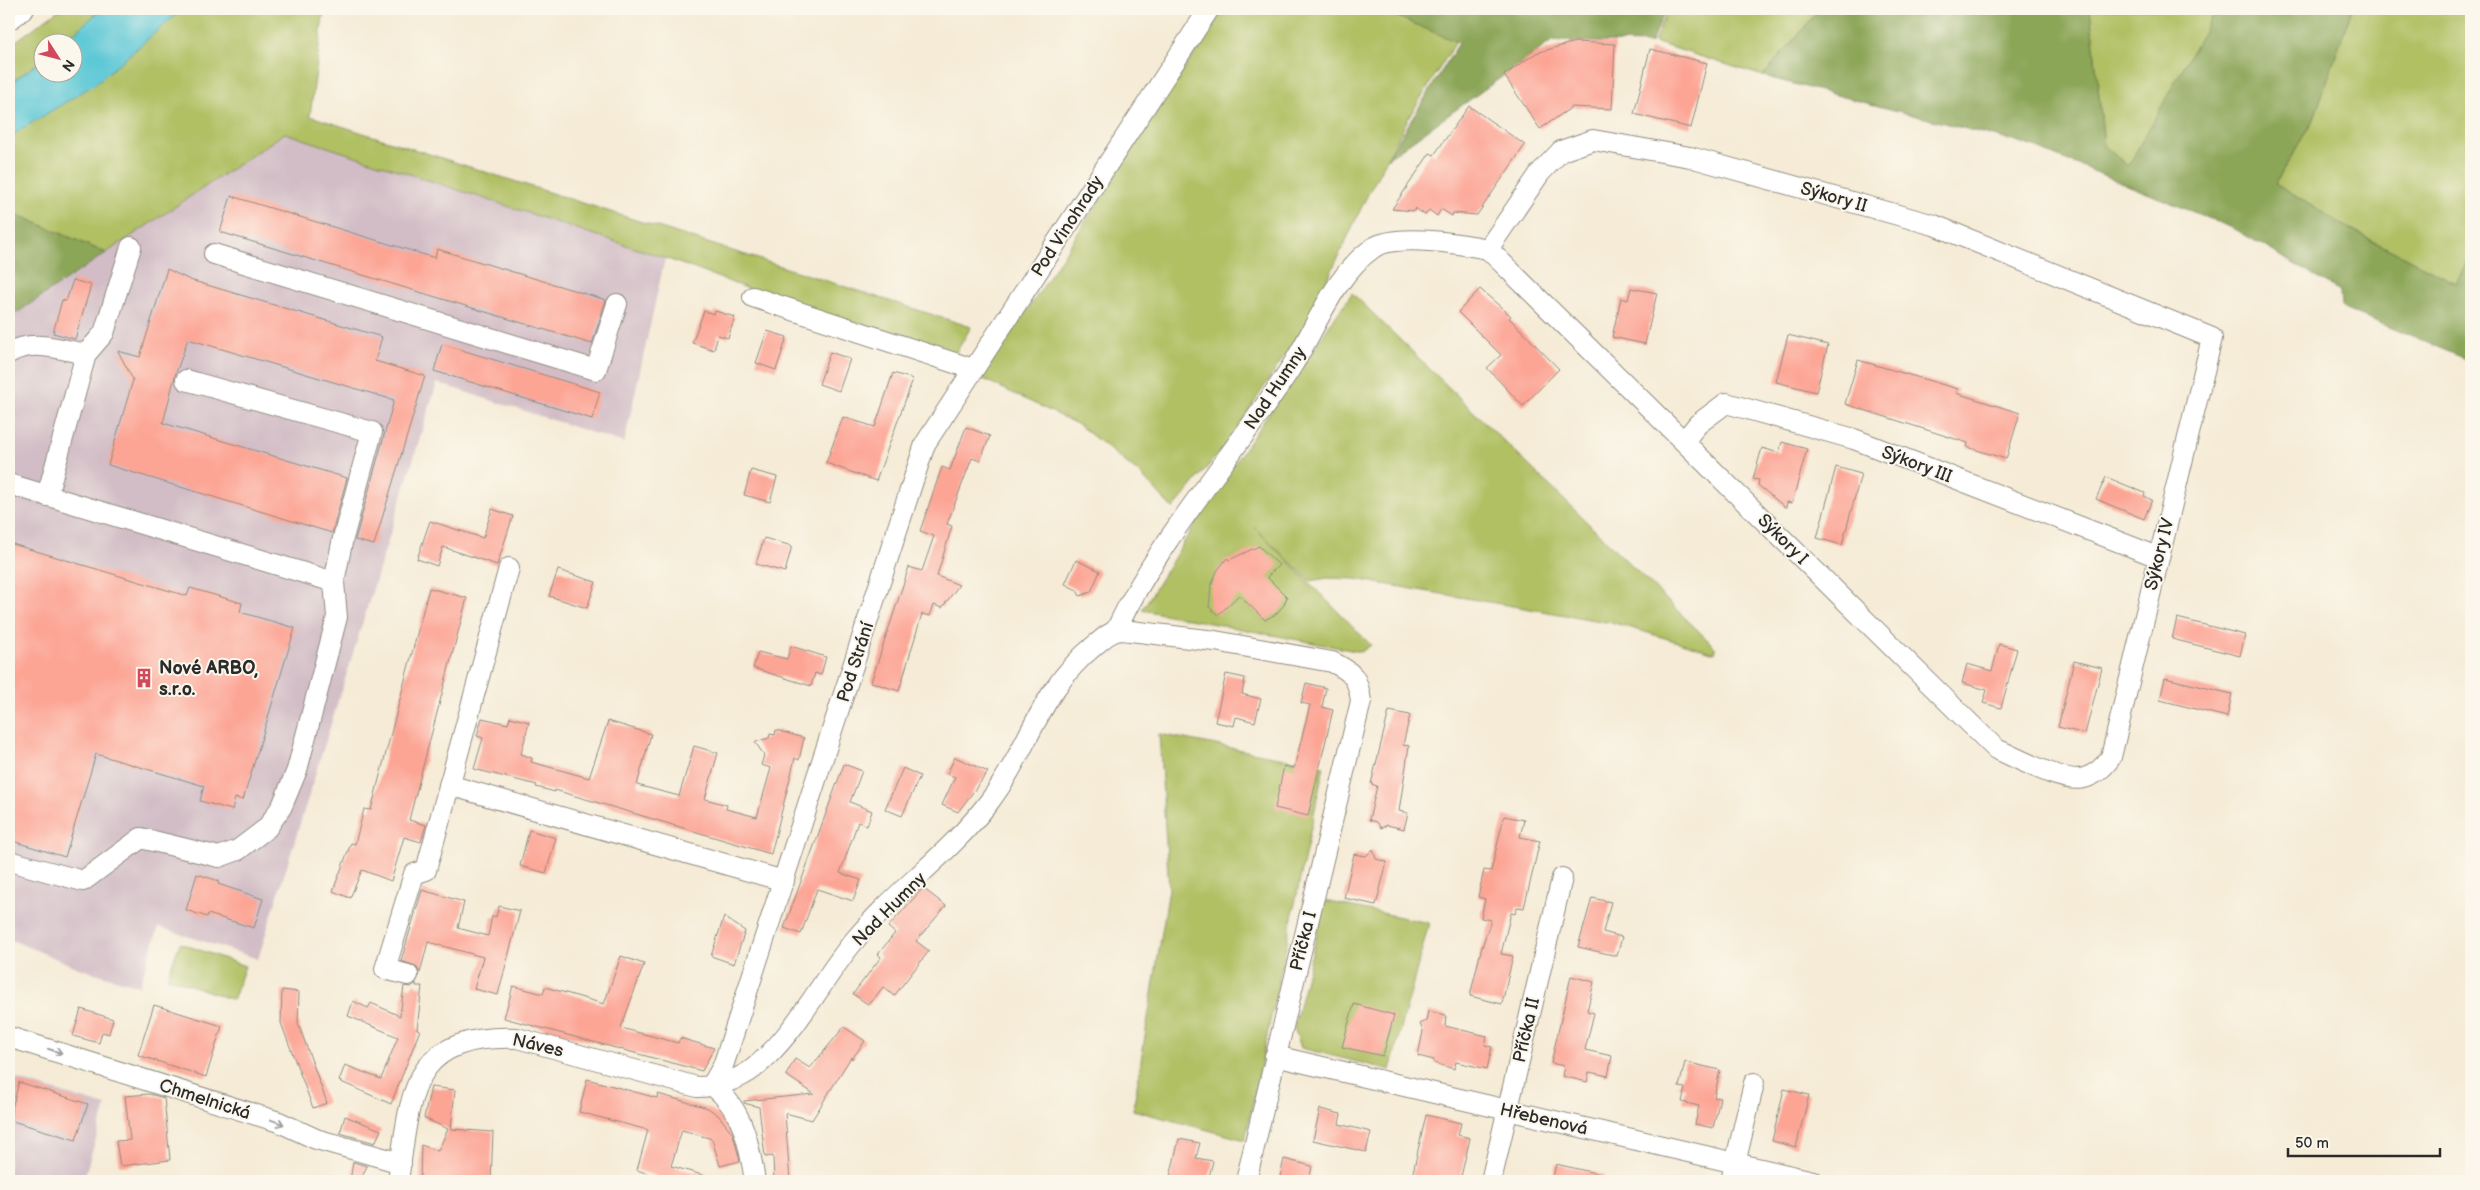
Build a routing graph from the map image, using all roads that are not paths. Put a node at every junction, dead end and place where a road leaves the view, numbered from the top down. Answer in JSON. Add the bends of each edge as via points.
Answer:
{"nodes":[{"id":1,"x":24,"y":9,"type":"edge"},
{"id":2,"x":1209,"y":9,"type":"edge"},
{"id":3,"x":9,"y":20,"type":"edge"},
{"id":4,"x":131,"y":247,"type":"dead end"},
{"id":5,"x":1488,"y":249,"type":"junction"},
{"id":6,"x":214,"y":254,"type":"dead end"},
{"id":7,"x":753,"y":297,"type":"dead end"},
{"id":8,"x":617,"y":304,"type":"dead end"},
{"id":9,"x":2212,"y":338,"type":"joint"},
{"id":10,"x":9,"y":353,"type":"edge"},
{"id":11,"x":86,"y":354,"type":"junction"},
{"id":12,"x":973,"y":369,"type":"junction"},
{"id":13,"x":186,"y":380,"type":"dead end"},
{"id":14,"x":1684,"y":441,"type":"junction"},
{"id":15,"x":925,"y":444,"type":"joint"},
{"id":16,"x":9,"y":484,"type":"edge"},
{"id":17,"x":47,"y":496,"type":"junction"},
{"id":18,"x":2158,"y":557,"type":"junction"},
{"id":19,"x":509,"y":568,"type":"dead end"},
{"id":20,"x":334,"y":582,"type":"junction"},
{"id":21,"x":1116,"y":630,"type":"junction"},
{"id":22,"x":2103,"y":769,"type":"joint"},
{"id":23,"x":449,"y":785,"type":"junction"},
{"id":24,"x":9,"y":861,"type":"edge"},
{"id":25,"x":1562,"y":878,"type":"dead end"},
{"id":26,"x":784,"y":881,"type":"junction"},
{"id":27,"x":408,"y":976,"type":"dead end"},
{"id":28,"x":9,"y":1037,"type":"edge"},
{"id":29,"x":1274,"y":1056,"type":"junction"},
{"id":30,"x":1754,"y":1083,"type":"dead end"},
{"id":31,"x":712,"y":1085,"type":"junction"},
{"id":32,"x":1508,"y":1111,"type":"junction"},
{"id":33,"x":399,"y":1172,"type":"edge"},
{"id":34,"x":1733,"y":1172,"type":"edge"},
{"id":35,"x":755,"y":1181,"type":"edge"},
{"id":36,"x":1246,"y":1181,"type":"edge"},
{"id":37,"x":1491,"y":1181,"type":"edge"},
{"id":38,"x":1813,"y":1181,"type":"edge"}],
"edges":[{"from":1,"to":3,"type":"street"},
{"from":2,"to":12,"type":"street","name":"Pod Vinohrady"},
{"from":4,"to":11,"type":"street","via":[[104,333]]},
{"from":5,"to":9,"type":"street","name":"Sýkory II","via":[[1540,173],[1561,151],[1593,140],[1690,157],[1934,225]]},
{"from":5,"to":14,"type":"street","name":"Sýkory I"},
{"from":5,"to":21,"type":"street","name":"Nad Humny","via":[[1452,242],[1389,241],[1356,263],[1338,285],[1290,369],[1134,592]]},
{"from":6,"to":8,"type":"street","via":[[596,370]]},
{"from":7,"to":12,"type":"street","via":[[801,304]]},
{"from":9,"to":18,"type":"street","name":"Sýkory IV"},
{"from":10,"to":11,"type":"street","via":[[16,348],[51,346]]},
{"from":11,"to":17,"type":"street"},
{"from":12,"to":15,"type":"street","name":"Pod Vinohrady"},
{"from":13,"to":20,"type":"street","via":[[372,432]]},
{"from":14,"to":18,"type":"street","name":"Sýkory III","via":[[1698,424],[1726,403],[1854,439]]},
{"from":14,"to":22,"type":"street","name":"Sýkory I","via":[[1996,749],[2063,777],[2083,779]]},
{"from":15,"to":26,"type":"street","name":"Pod Strání"},
{"from":16,"to":17,"type":"street"},
{"from":17,"to":20,"type":"street"},
{"from":18,"to":22,"type":"street","name":"Sýkory IV","via":[[2111,757]]},
{"from":19,"to":23,"type":"street"},
{"from":20,"to":24,"type":"street","via":[[338,617],[297,770],[282,806],[266,828],[238,850],[219,857],[141,838],[83,881]]},
{"from":21,"to":29,"type":"street","name":"Příčka I","via":[[1215,641],[1332,662],[1347,669],[1358,683],[1361,701]]},
{"from":21,"to":31,"type":"street","name":"Nad Humny","via":[[1086,653],[1061,679],[990,801],[958,840],[854,941],[792,1028],[754,1068],[728,1082]]},
{"from":23,"to":26,"type":"street"},
{"from":23,"to":27,"type":"street","via":[[426,870],[414,874],[385,969]]},
{"from":25,"to":32,"type":"street","name":"Příčka II"},
{"from":26,"to":31,"type":"street","name":"Pod Strání","via":[[723,1066]]},
{"from":28,"to":33,"type":"street","name":"Chmelnická","one_way":true,"via":[[280,1122]]},
{"from":29,"to":32,"type":"street","name":"Hřebenová"},
{"from":29,"to":36,"type":"street","name":"Příčka I"},
{"from":30,"to":34,"type":"street"},
{"from":31,"to":33,"type":"street","name":"Náves","via":[[697,1087],[517,1038],[476,1040],[443,1053],[421,1073],[414,1088]]},
{"from":31,"to":35,"type":"street","via":[[736,1110],[749,1145]]},
{"from":32,"to":34,"type":"street","name":"Hřebenová"},
{"from":32,"to":37,"type":"street","name":"Příčka II"},
{"from":34,"to":38,"type":"street","name":"Hřebenová"}]}
